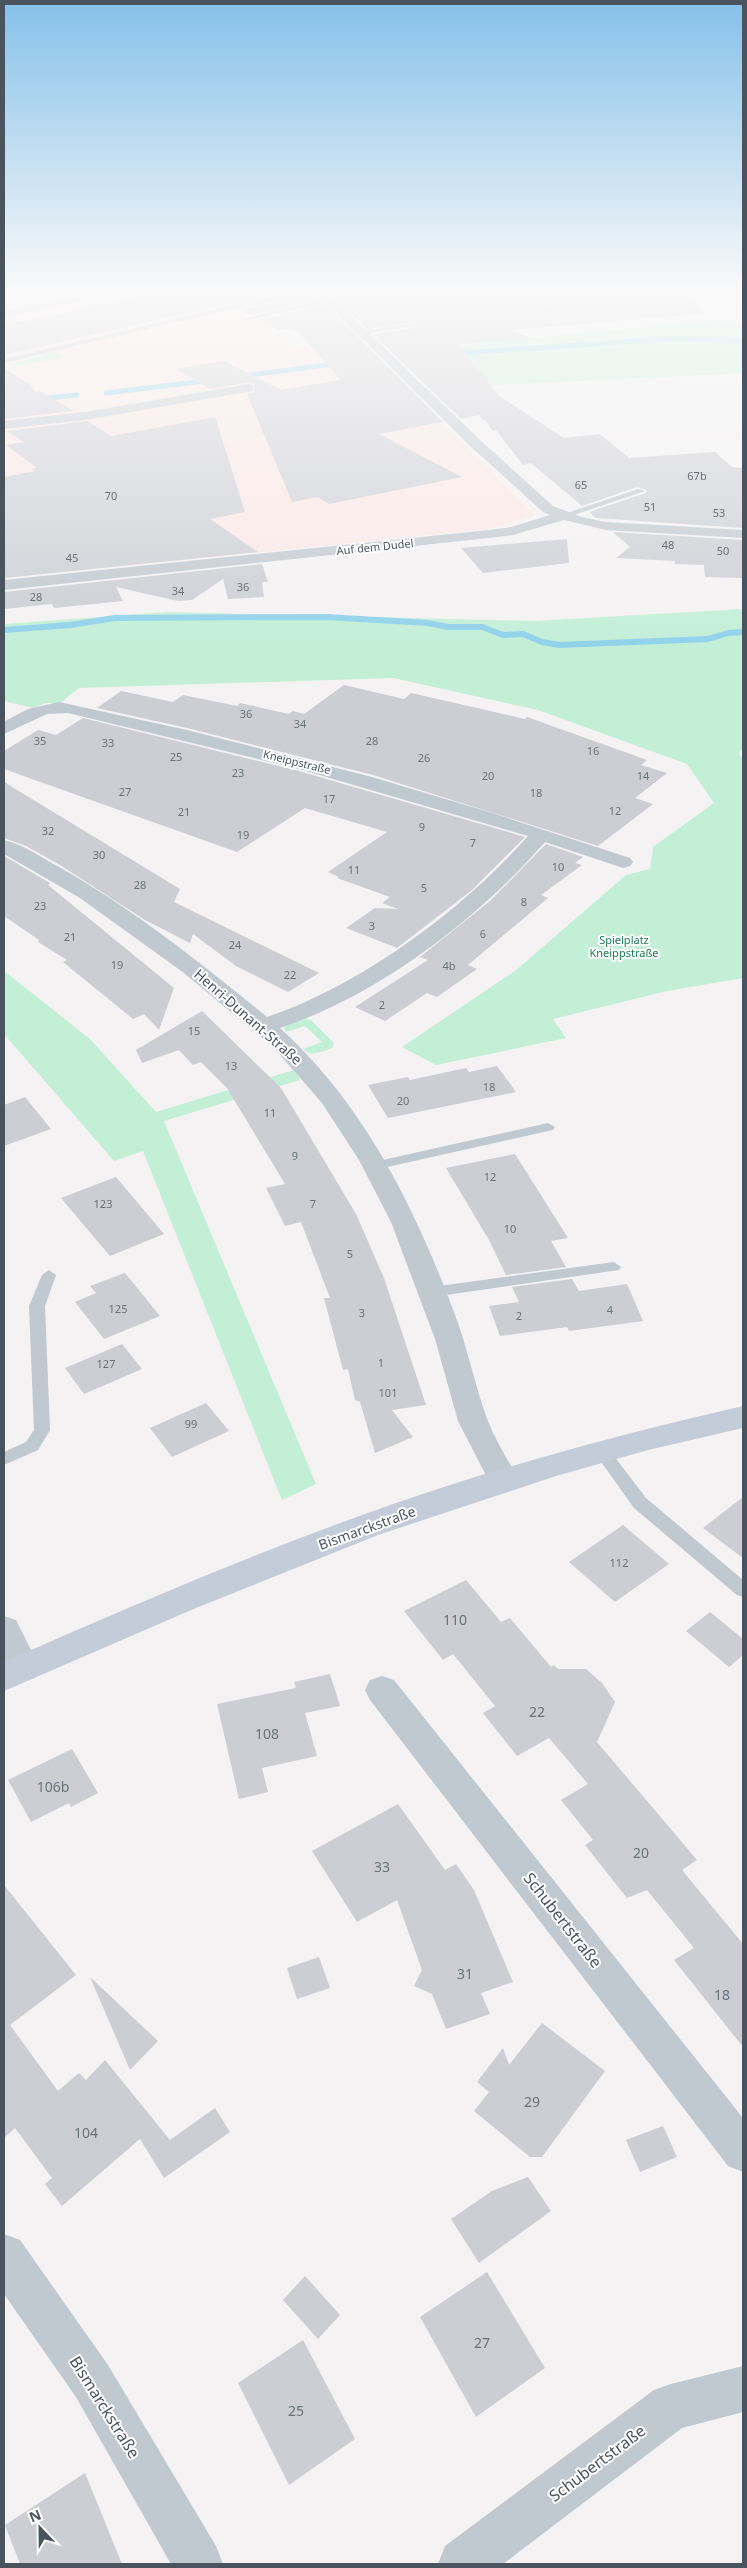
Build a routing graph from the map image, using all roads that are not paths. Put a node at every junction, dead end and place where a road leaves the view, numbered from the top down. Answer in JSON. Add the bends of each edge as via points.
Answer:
{"nodes":[{"id":1,"x":133,"y":408,"type":"edge"},
{"id":2,"x":440,"y":408,"type":"edge"},
{"id":3,"x":4,"y":425,"type":"edge"},
{"id":4,"x":640,"y":491,"type":"dead end"},
{"id":5,"x":562,"y":516,"type":"junction"},
{"id":6,"x":743,"y":534,"type":"edge"},
{"id":7,"x":4,"y":585,"type":"edge"},
{"id":8,"x":4,"y":729,"type":"edge"},
{"id":9,"x":541,"y":834,"type":"junction"},
{"id":10,"x":4,"y":846,"type":"edge"},
{"id":11,"x":624,"y":862,"type":"dead end"},
{"id":12,"x":264,"y":1026,"type":"junction"},
{"id":13,"x":548,"y":1127,"type":"dead end"},
{"id":14,"x":374,"y":1166,"type":"junction"},
{"id":15,"x":614,"y":1267,"type":"dead end"},
{"id":16,"x":49,"y":1275,"type":"dead end"},
{"id":17,"x":432,"y":1292,"type":"junction"},
{"id":18,"x":743,"y":1417,"type":"edge"},
{"id":19,"x":602,"y":1452,"type":"junction"},
{"id":20,"x":4,"y":1459,"type":"edge"},
{"id":21,"x":504,"y":1481,"type":"junction"},
{"id":22,"x":743,"y":1590,"type":"edge"},
{"id":23,"x":4,"y":1630,"type":"edge"},
{"id":24,"x":13,"y":1673,"type":"edge"},
{"id":25,"x":382,"y":1690,"type":"dead end"},
{"id":26,"x":743,"y":2151,"type":"edge"},
{"id":27,"x":4,"y":2256,"type":"edge"},
{"id":28,"x":743,"y":2389,"type":"edge"},
{"id":29,"x":198,"y":2564,"type":"edge"},
{"id":30,"x":464,"y":2564,"type":"edge"}],
"edges":[{"from":1,"to":3,"type":"street"},
{"from":2,"to":5,"type":"street","via":[[525,491]]},
{"from":4,"to":5,"type":"lane"},
{"from":5,"to":6,"type":"street","name":"Auf dem Dudel","via":[[606,526]]},
{"from":5,"to":7,"type":"street","name":"Auf dem Dudel","via":[[489,534]]},
{"from":8,"to":9,"type":"street","name":"Kneippstraße","via":[[27,715],[48,708],[68,708],[298,762]]},
{"from":9,"to":11,"type":"street","name":"Kneippstraße"},
{"from":9,"to":12,"type":"street","via":[[489,886],[400,956],[327,1002]]},
{"from":10,"to":12,"type":"street","name":"Henri-Dunant-Straße","via":[[122,917]]},
{"from":12,"to":14,"type":"street","name":"Henri-Dunant-Straße","via":[[311,1074]]},
{"from":13,"to":14,"type":"lane"},
{"from":14,"to":17,"type":"street","name":"Henri-Dunant-Straße","via":[[403,1221]]},
{"from":15,"to":17,"type":"lane"},
{"from":16,"to":20,"type":"lane","via":[[37,1306],[42,1430],[32,1446]]},
{"from":17,"to":21,"type":"street","name":"Henri-Dunant-Straße","via":[[456,1358],[473,1421]]},
{"from":18,"to":19,"type":"main road","name":"Bismarckstraße"},
{"from":19,"to":21,"type":"main road","name":"Bismarckstraße"},
{"from":19,"to":22,"type":"lane","via":[[640,1503]]},
{"from":21,"to":24,"type":"main road","name":"Bismarckstraße","via":[[396,1516],[288,1557],[165,1606]]},
{"from":23,"to":24,"type":"street"},
{"from":25,"to":26,"type":"street","name":"Schubertstraße"},
{"from":27,"to":29,"type":"street","name":"Bismarckstraße","via":[[92,2381]]},
{"from":28,"to":30,"type":"street","name":"Schubertstraße","via":[[671,2407]]}]}
